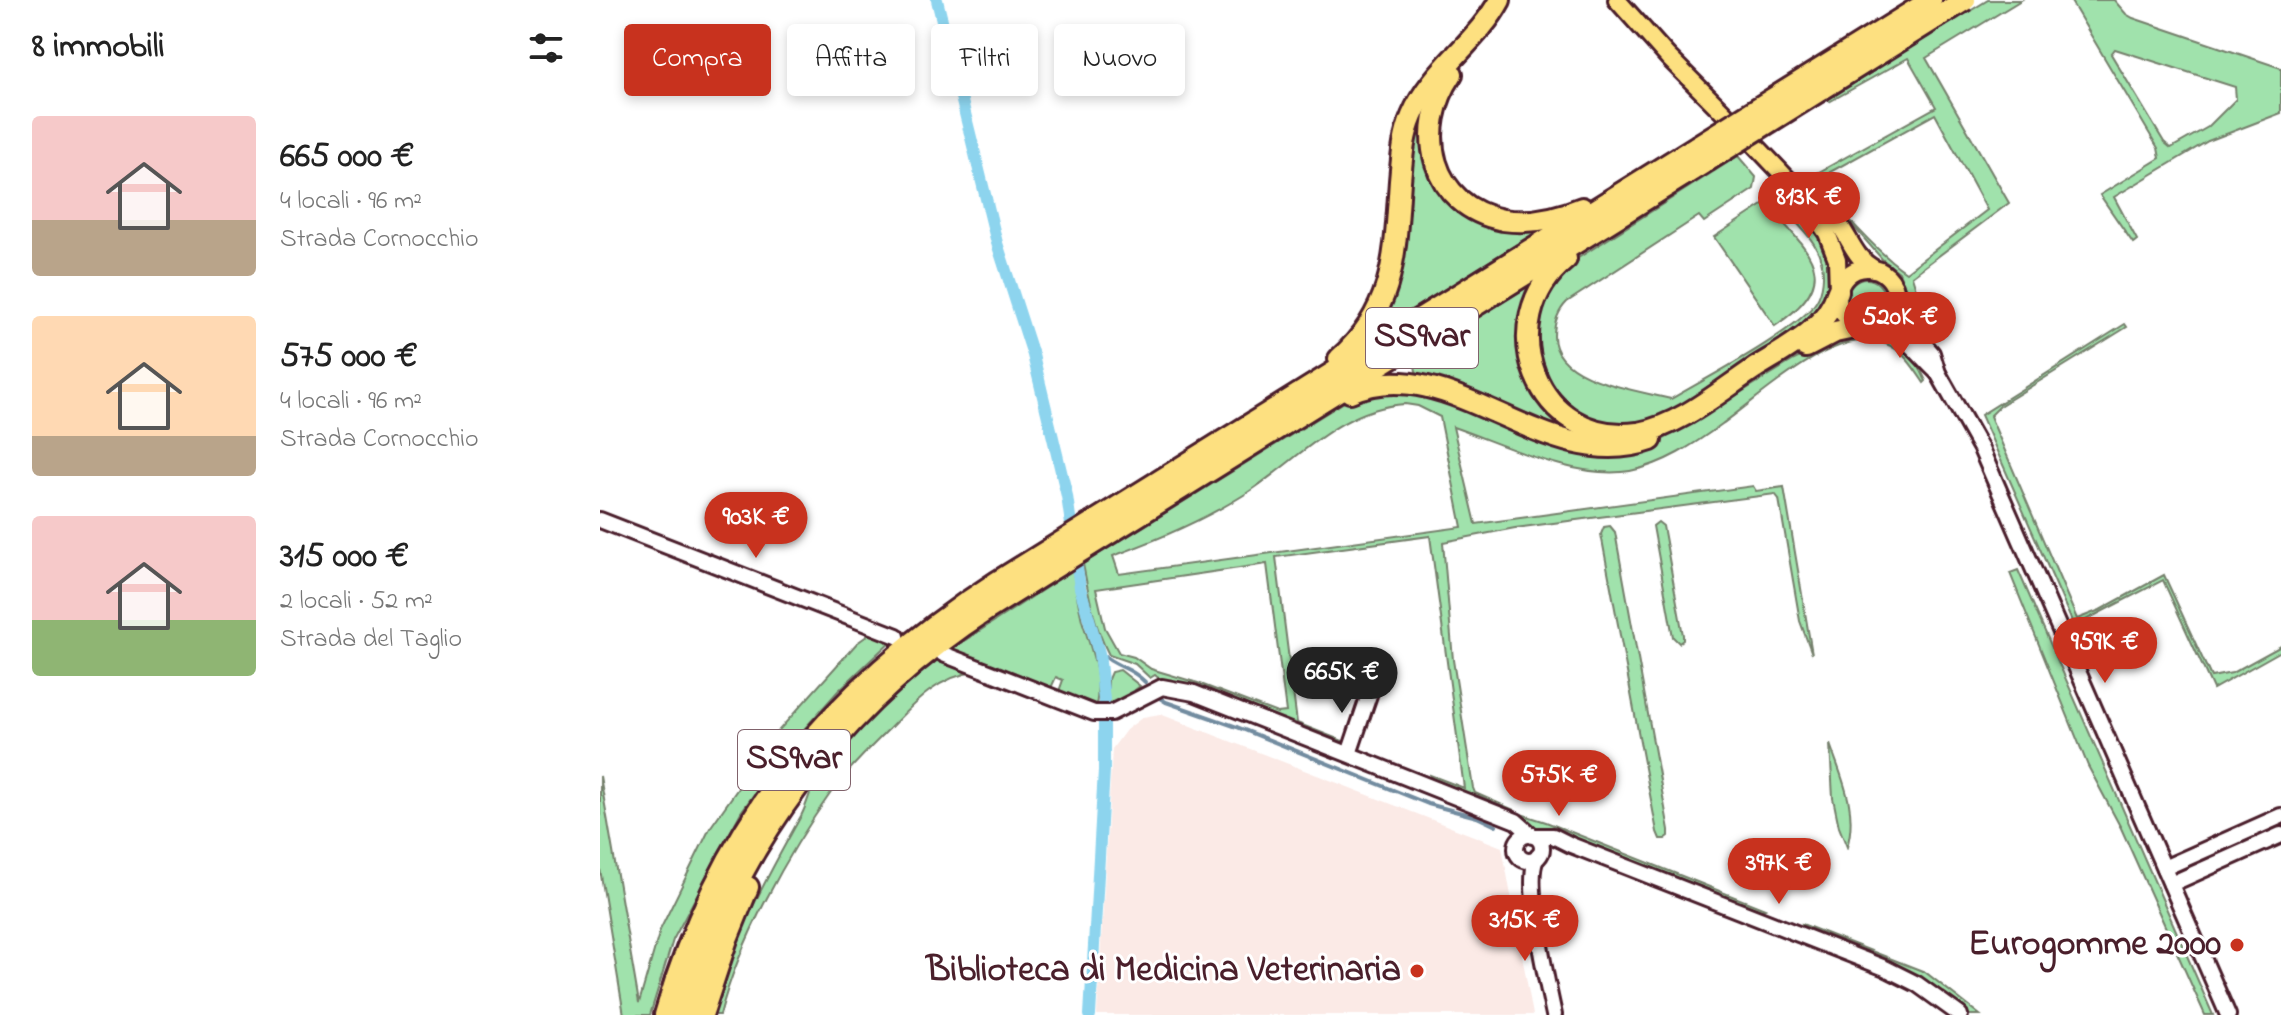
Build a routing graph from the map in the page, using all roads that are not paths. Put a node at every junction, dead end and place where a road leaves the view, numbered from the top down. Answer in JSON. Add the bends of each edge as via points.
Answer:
{"nodes":[{"id":1,"x":1500,"y":0,"type":"edge"},
{"id":2,"x":1510,"y":0,"type":"edge"},
{"id":3,"x":1617,"y":0,"type":"edge"},
{"id":4,"x":1931,"y":0,"type":"edge"},
{"id":5,"x":1965,"y":0,"type":"edge"},
{"id":6,"x":1725,"y":114,"type":"dead end"},
{"id":7,"x":1755,"y":145,"type":"dead end"},
{"id":8,"x":1696,"y":153,"type":"junction"},
{"id":9,"x":1675,"y":180,"type":"junction"},
{"id":10,"x":1795,"y":187,"type":"junction"},
{"id":11,"x":1874,"y":269,"type":"junction"},
{"id":12,"x":1838,"y":291,"type":"junction"},
{"id":13,"x":1895,"y":297,"type":"junction"},
{"id":14,"x":1868,"y":325,"type":"junction"},
{"id":15,"x":1940,"y":376,"type":"junction"},
{"id":16,"x":1279,"y":427,"type":"junction"},
{"id":17,"x":1204,"y":453,"type":"junction"},
{"id":18,"x":1135,"y":506,"type":"junction"},
{"id":19,"x":600,"y":520,"type":"edge"},
{"id":20,"x":1012,"y":583,"type":"junction"},
{"id":21,"x":897,"y":636,"type":"dead end"},
{"id":22,"x":943,"y":654,"type":"dead end"},
{"id":23,"x":1371,"y":689,"type":"dead end"},
{"id":24,"x":1349,"y":754,"type":"junction"},
{"id":25,"x":805,"y":776,"type":"junction"},
{"id":26,"x":2281,"y":816,"type":"edge"},
{"id":27,"x":1506,"y":819,"type":"junction"},
{"id":28,"x":2281,"y":835,"type":"edge"},
{"id":29,"x":1533,"y":836,"type":"junction"},
{"id":30,"x":1571,"y":845,"type":"junction"},
{"id":31,"x":1518,"y":850,"type":"junction"},
{"id":32,"x":1540,"y":855,"type":"junction"},
{"id":33,"x":2164,"y":868,"type":"junction"},
{"id":34,"x":2171,"y":884,"type":"junction"},
{"id":35,"x":1533,"y":903,"type":"junction"},
{"id":36,"x":665,"y":1015,"type":"edge"},
{"id":37,"x":684,"y":1015,"type":"edge"},
{"id":38,"x":702,"y":1015,"type":"edge"},
{"id":39,"x":1554,"y":1015,"type":"edge"},
{"id":40,"x":1960,"y":1015,"type":"edge"},
{"id":41,"x":2228,"y":1015,"type":"edge"}],
"edges":[{"from":1,"to":17,"type":"highway","via":[[1432,81],[1409,122],[1392,271],[1366,331],[1334,363]]},
{"from":2,"to":8,"type":"highway","via":[[1450,77],[1432,114],[1435,163],[1458,197],[1493,217],[1543,219],[1579,209],[1649,167]]},
{"from":3,"to":6,"type":"main road"},
{"from":4,"to":8,"type":"highway","number":"SS9var","bridge":true},
{"from":5,"to":8,"type":"highway","number":"SS9var","bridge":true},
{"from":7,"to":10,"type":"main road"},
{"from":8,"to":9,"type":"highway","number":"SS9var"},
{"from":8,"to":17,"type":"highway","number":"SS9var"},
{"from":9,"to":12,"type":"highway","via":[[1649,207],[1564,261],[1536,296],[1526,329],[1530,364],[1547,396],[1571,418],[1615,433],[1643,432],[1669,422],[1811,331]]},
{"from":9,"to":16,"type":"highway","number":"SS9var"},
{"from":10,"to":11,"type":"main road","via":[[1825,208],[1859,257]]},
{"from":10,"to":12,"type":"main road","via":[[1832,242],[1839,266]]},
{"from":11,"to":12,"type":"main road","via":[[1851,272]]},
{"from":11,"to":13,"type":"main road","via":[[1890,279]]},
{"from":12,"to":14,"type":"main road","via":[[1843,314]]},
{"from":13,"to":14,"type":"main road","via":[[1889,315]]},
{"from":13,"to":15,"type":"street","via":[[1898,314],[1929,348]]},
{"from":14,"to":15,"type":"street","via":[[1899,335]]},
{"from":14,"to":16,"type":"highway","via":[[1820,339],[1682,425],[1628,447],[1575,443],[1406,382],[1359,388],[1306,419]]},
{"from":15,"to":33,"type":"street","via":[[1981,449]]},
{"from":16,"to":18,"type":"highway","number":"SS9var"},
{"from":17,"to":18,"type":"highway","number":"SS9var"},
{"from":18,"to":20,"type":"highway","number":"SS9var"},
{"from":19,"to":21,"type":"street"},
{"from":20,"to":25,"type":"highway","number":"SS9var","via":[[893,680]]},
{"from":20,"to":36,"type":"highway","number":"SS9var","via":[[937,622],[896,654],[796,757],[719,877]]},
{"from":22,"to":24,"type":"street","via":[[1094,713],[1111,713],[1162,687],[1186,690]]},
{"from":23,"to":24,"type":"street"},
{"from":24,"to":27,"type":"street"},
{"from":25,"to":37,"type":"highway","number":"SS9var","via":[[733,889]]},
{"from":25,"to":38,"type":"highway","via":[[745,893]]},
{"from":26,"to":33,"type":"street"},
{"from":27,"to":29,"type":"street","via":[[1519,822]]},
{"from":27,"to":31,"type":"street"},
{"from":28,"to":34,"type":"street"},
{"from":29,"to":30,"type":"street","via":[[1556,837]]},
{"from":29,"to":31,"type":"street","via":[[1521,838]]},
{"from":29,"to":32,"type":"street"},
{"from":30,"to":32,"type":"street","via":[[1551,845]]},
{"from":30,"to":40,"type":"street","via":[[1885,968]]},
{"from":31,"to":32,"type":"street","via":[[1531,860]]},
{"from":31,"to":35,"type":"street"},
{"from":32,"to":35,"type":"street","via":[[1532,866]]},
{"from":33,"to":34,"type":"street"},
{"from":34,"to":41,"type":"street"},
{"from":35,"to":39,"type":"street"}]}
